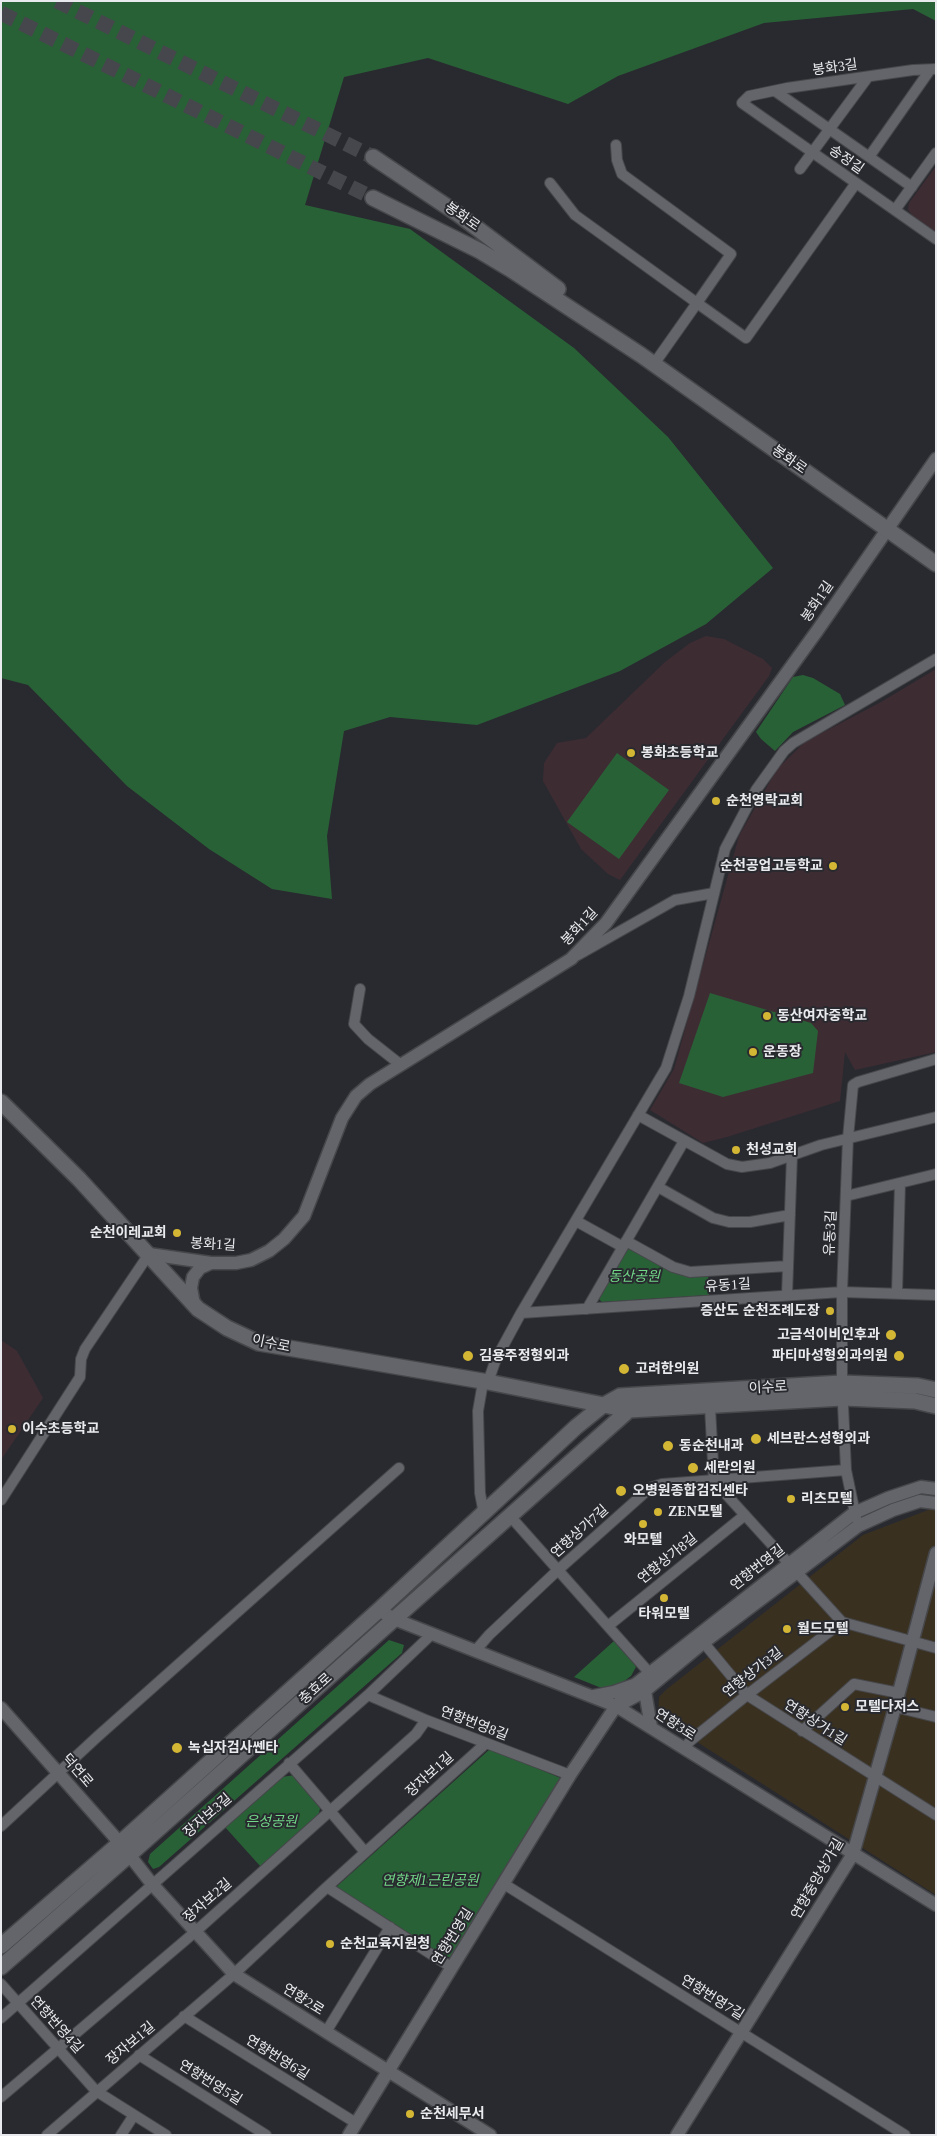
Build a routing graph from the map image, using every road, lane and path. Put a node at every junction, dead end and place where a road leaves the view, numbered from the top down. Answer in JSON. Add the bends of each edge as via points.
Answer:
{"nodes":[{"id":1,"x":933,"y":70,"type":"edge"},
{"id":2,"x":868,"y":77,"type":"junction"},
{"id":3,"x":775,"y":91,"type":"junction"},
{"id":4,"x":742,"y":103,"type":"joint"},
{"id":5,"x":829,"y":129,"type":"junction"},
{"id":6,"x":616,"y":145,"type":"dead end"},
{"id":7,"x":812,"y":153,"type":"junction"},
{"id":8,"x":936,"y":153,"type":"edge"},
{"id":9,"x":373,"y":157,"type":"tunnel mouth"},
{"id":10,"x":869,"y":157,"type":"junction"},
{"id":11,"x":800,"y":169,"type":"dead end"},
{"id":12,"x":550,"y":183,"type":"dead end"},
{"id":13,"x":856,"y":183,"type":"junction"},
{"id":14,"x":912,"y":187,"type":"junction"},
{"id":15,"x":373,"y":198,"type":"tunnel mouth"},
{"id":16,"x":895,"y":210,"type":"junction"},
{"id":17,"x":936,"y":239,"type":"edge"},
{"id":18,"x":697,"y":303,"type":"junction"},
{"id":19,"x":641,"y":355,"type":"junction"},
{"id":20,"x":654,"y":364,"type":"junction"},
{"id":21,"x":936,"y":459,"type":"edge"},
{"id":22,"x":886,"y":529,"type":"junction"},
{"id":23,"x":936,"y":564,"type":"edge"},
{"id":24,"x":936,"y":659,"type":"edge"},
{"id":25,"x":714,"y":893,"type":"junction"},
{"id":26,"x":571,"y":959,"type":"junction"},
{"id":27,"x":360,"y":989,"type":"dead end"},
{"id":28,"x":936,"y":1059,"type":"edge"},
{"id":29,"x":401,"y":1064,"type":"junction"},
{"id":30,"x":1,"y":1102,"type":"edge"},
{"id":31,"x":638,"y":1115,"type":"junction"},
{"id":32,"x":936,"y":1117,"type":"edge"},
{"id":33,"x":848,"y":1138,"type":"junction"},
{"id":34,"x":684,"y":1142,"type":"junction"},
{"id":35,"x":792,"y":1155,"type":"junction"},
{"id":36,"x":936,"y":1174,"type":"edge"},
{"id":37,"x":900,"y":1183,"type":"junction"},
{"id":38,"x":658,"y":1187,"type":"junction"},
{"id":39,"x":846,"y":1196,"type":"junction"},
{"id":40,"x":790,"y":1215,"type":"junction"},
{"id":41,"x":576,"y":1221,"type":"junction"},
{"id":42,"x":625,"y":1244,"type":"junction"},
{"id":43,"x":149,"y":1254,"type":"junction"},
{"id":44,"x":211,"y":1263,"type":"junction"},
{"id":45,"x":788,"y":1266,"type":"junction"},
{"id":46,"x":842,"y":1292,"type":"junction"},
{"id":47,"x":897,"y":1293,"type":"junction"},
{"id":48,"x":936,"y":1294,"type":"edge"},
{"id":49,"x":787,"y":1295,"type":"junction"},
{"id":50,"x":194,"y":1304,"type":"junction"},
{"id":51,"x":587,"y":1309,"type":"junction"},
{"id":52,"x":522,"y":1313,"type":"junction"},
{"id":53,"x":485,"y":1382,"type":"junction"},
{"id":54,"x":936,"y":1390,"type":"edge"},
{"id":55,"x":843,"y":1391,"type":"junction"},
{"id":56,"x":572,"y":1400,"type":"junction"},
{"id":57,"x":602,"y":1406,"type":"junction"},
{"id":58,"x":936,"y":1406,"type":"edge"},
{"id":59,"x":710,"y":1407,"type":"junction"},
{"id":60,"x":630,"y":1410,"type":"junction"},
{"id":61,"x":576,"y":1427,"type":"junction"},
{"id":62,"x":399,"y":1468,"type":"dead end"},
{"id":63,"x":846,"y":1470,"type":"junction"},
{"id":64,"x":714,"y":1481,"type":"junction"},
{"id":65,"x":936,"y":1489,"type":"edge"},
{"id":66,"x":1,"y":1500,"type":"edge"},
{"id":67,"x":936,"y":1503,"type":"edge"},
{"id":68,"x":854,"y":1513,"type":"junction"},
{"id":69,"x":484,"y":1514,"type":"junction"},
{"id":70,"x":745,"y":1515,"type":"junction"},
{"id":71,"x":510,"y":1516,"type":"junction"},
{"id":72,"x":858,"y":1526,"type":"junction"},
{"id":73,"x":936,"y":1553,"type":"edge"},
{"id":74,"x":793,"y":1567,"type":"junction"},
{"id":75,"x":558,"y":1570,"type":"junction"},
{"id":76,"x":932,"y":1582,"type":"edge"},
{"id":77,"x":379,"y":1610,"type":"junction"},
{"id":78,"x":394,"y":1619,"type":"junction"},
{"id":79,"x":842,"y":1622,"type":"junction"},
{"id":80,"x":608,"y":1626,"type":"junction"},
{"id":81,"x":432,"y":1634,"type":"junction"},
{"id":82,"x":700,"y":1639,"type":"junction"},
{"id":83,"x":912,"y":1642,"type":"junction"},
{"id":84,"x":936,"y":1648,"type":"edge"},
{"id":85,"x":476,"y":1650,"type":"junction"},
{"id":86,"x":653,"y":1677,"type":"junction"},
{"id":87,"x":640,"y":1688,"type":"junction"},
{"id":88,"x":899,"y":1693,"type":"junction"},
{"id":89,"x":368,"y":1695,"type":"junction"},
{"id":90,"x":747,"y":1695,"type":"junction"},
{"id":91,"x":594,"y":1696,"type":"junction"},
{"id":92,"x":616,"y":1706,"type":"junction"},
{"id":93,"x":895,"y":1706,"type":"junction"},
{"id":94,"x":1,"y":1708,"type":"edge"},
{"id":95,"x":936,"y":1717,"type":"edge"},
{"id":96,"x":426,"y":1720,"type":"junction"},
{"id":97,"x":651,"y":1727,"type":"junction"},
{"id":98,"x":802,"y":1731,"type":"junction"},
{"id":99,"x":485,"y":1744,"type":"junction"},
{"id":100,"x":684,"y":1749,"type":"junction"},
{"id":101,"x":289,"y":1764,"type":"junction"},
{"id":102,"x":58,"y":1774,"type":"junction"},
{"id":103,"x":570,"y":1775,"type":"junction"},
{"id":104,"x":874,"y":1777,"type":"junction"},
{"id":105,"x":330,"y":1812,"type":"junction"},
{"id":106,"x":936,"y":1815,"type":"edge"},
{"id":107,"x":1,"y":1826,"type":"edge"},
{"id":108,"x":120,"y":1843,"type":"junction"},
{"id":109,"x":366,"y":1852,"type":"junction"},
{"id":110,"x":853,"y":1854,"type":"junction"},
{"id":111,"x":129,"y":1856,"type":"junction"},
{"id":112,"x":152,"y":1884,"type":"junction"},
{"id":113,"x":504,"y":1884,"type":"junction"},
{"id":114,"x":327,"y":1887,"type":"junction"},
{"id":115,"x":936,"y":1904,"type":"edge"},
{"id":116,"x":390,"y":1927,"type":"junction"},
{"id":117,"x":194,"y":1932,"type":"junction"},
{"id":118,"x":1,"y":1946,"type":"edge"},
{"id":119,"x":1,"y":1966,"type":"edge"},
{"id":120,"x":451,"y":1967,"type":"junction"},
{"id":121,"x":234,"y":1974,"type":"junction"},
{"id":122,"x":1,"y":1984,"type":"edge"},
{"id":123,"x":18,"y":2003,"type":"junction"},
{"id":124,"x":184,"y":2016,"type":"junction"},
{"id":125,"x":1,"y":2018,"type":"edge"},
{"id":126,"x":326,"y":2032,"type":"junction"},
{"id":127,"x":742,"y":2032,"type":"junction"},
{"id":128,"x":58,"y":2048,"type":"junction"},
{"id":129,"x":139,"y":2055,"type":"junction"},
{"id":130,"x":389,"y":2071,"type":"junction"},
{"id":131,"x":96,"y":2091,"type":"junction"},
{"id":132,"x":1,"y":2097,"type":"edge"},
{"id":133,"x":134,"y":2115,"type":"junction"},
{"id":134,"x":356,"y":2123,"type":"junction"},
{"id":135,"x":47,"y":2135,"type":"edge"},
{"id":136,"x":121,"y":2135,"type":"edge"},
{"id":137,"x":166,"y":2135,"type":"edge"},
{"id":138,"x":266,"y":2135,"type":"edge"},
{"id":139,"x":349,"y":2135,"type":"edge"},
{"id":140,"x":490,"y":2135,"type":"edge"},
{"id":141,"x":677,"y":2135,"type":"edge"},
{"id":142,"x":905,"y":2135,"type":"edge"}],
"edges":[{"from":1,"to":2,"type":"street","name":"봉화3길"},
{"from":1,"to":10,"type":"street"},
{"from":2,"to":3,"type":"street","name":"봉화3길"},
{"from":2,"to":5,"type":"street"},
{"from":3,"to":4,"type":"street","name":"봉화3길","via":[[749,96]]},
{"from":3,"to":5,"type":"street"},
{"from":4,"to":7,"type":"street","name":"송정길"},
{"from":5,"to":7,"type":"street"},
{"from":5,"to":10,"type":"street"},
{"from":6,"to":18,"type":"street","via":[[622,174],[731,254]]},
{"from":7,"to":11,"type":"street"},
{"from":7,"to":13,"type":"street","name":"송정길"},
{"from":8,"to":14,"type":"street"},
{"from":9,"to":19,"type":"main road","name":"봉화로","via":[[486,234]]},
{"from":10,"to":14,"type":"street"},
{"from":12,"to":18,"type":"street","via":[[575,215]]},
{"from":13,"to":16,"type":"street","name":"송정길"},
{"from":13,"to":18,"type":"street","via":[[746,338]]},
{"from":14,"to":16,"type":"street"},
{"from":15,"to":19,"type":"main road","name":"봉화로","via":[[480,251]]},
{"from":16,"to":17,"type":"street","name":"송정길"},
{"from":18,"to":20,"type":"street"},
{"from":19,"to":20,"type":"main road","name":"봉화로"},
{"from":20,"to":22,"type":"main road","name":"봉화로"},
{"from":21,"to":22,"type":"street","name":"봉화1길"},
{"from":22,"to":23,"type":"main road","name":"봉화로"},
{"from":22,"to":26,"type":"street","name":"봉화1길","via":[[606,923]]},
{"from":24,"to":25,"type":"street","via":[[802,736],[784,751],[756,790],[729,839]]},
{"from":25,"to":26,"type":"street","via":[[675,900]]},
{"from":25,"to":31,"type":"street","via":[[689,996],[666,1068]]},
{"from":26,"to":29,"type":"street","name":"봉화1길"},
{"from":27,"to":29,"type":"street","via":[[354,1024]]},
{"from":28,"to":33,"type":"street","name":"유동3길","via":[[853,1085]]},
{"from":29,"to":44,"type":"street","name":"봉화1길","via":[[370,1084],[346,1111],[309,1207],[294,1229],[269,1251],[251,1260]]},
{"from":30,"to":43,"type":"main road","name":"이수로"},
{"from":31,"to":34,"type":"street"},
{"from":31,"to":41,"type":"street"},
{"from":32,"to":33,"type":"street"},
{"from":33,"to":35,"type":"street"},
{"from":33,"to":39,"type":"street","name":"유동3길"},
{"from":34,"to":35,"type":"street","via":[[727,1164],[742,1167],[770,1163]]},
{"from":34,"to":38,"type":"street"},
{"from":35,"to":40,"type":"street"},
{"from":36,"to":37,"type":"street"},
{"from":37,"to":39,"type":"street"},
{"from":37,"to":47,"type":"street"},
{"from":38,"to":40,"type":"street","via":[[713,1218],[729,1222]]},
{"from":38,"to":42,"type":"street"},
{"from":39,"to":46,"type":"street","name":"유동3길"},
{"from":40,"to":45,"type":"street"},
{"from":41,"to":42,"type":"street"},
{"from":41,"to":52,"type":"street"},
{"from":42,"to":45,"type":"street","via":[[690,1272]]},
{"from":42,"to":51,"type":"street"},
{"from":43,"to":44,"type":"street","name":"봉화1길"},
{"from":43,"to":50,"type":"main road","name":"이수로"},
{"from":43,"to":66,"type":"street","via":[[85,1349],[80,1377]]},
{"from":44,"to":50,"type":"street","via":[[200,1268],[193,1277]]},
{"from":45,"to":49,"type":"street"},
{"from":46,"to":47,"type":"street","name":"유동1길"},
{"from":46,"to":49,"type":"street","name":"유동1길"},
{"from":46,"to":55,"type":"street","name":"유동3길"},
{"from":47,"to":48,"type":"street","name":"유동1길"},
{"from":49,"to":51,"type":"street","name":"유동1길"},
{"from":50,"to":53,"type":"main road","name":"이수로","via":[[210,1318],[259,1343]]},
{"from":51,"to":52,"type":"street","name":"유동1길"},
{"from":52,"to":53,"type":"street"},
{"from":53,"to":56,"type":"main road","name":"이수로"},
{"from":53,"to":69,"type":"street","via":[[478,1411],[480,1494]]},
{"from":54,"to":55,"type":"main road","name":"이수로","via":[[918,1386]]},
{"from":55,"to":57,"type":"main road","name":"이수로","via":[[620,1396]]},
{"from":55,"to":58,"type":"main road","name":"이수로"},
{"from":55,"to":59,"type":"main road","name":"이수로"},
{"from":55,"to":63,"type":"street","name":"유동3길"},
{"from":56,"to":57,"type":"main road","name":"이수로"},
{"from":56,"to":61,"type":"main road","via":[[581,1413]]},
{"from":57,"to":60,"type":"main road","name":"이수로"},
{"from":57,"to":61,"type":"main road","name":"충효로"},
{"from":59,"to":60,"type":"main road","name":"이수로"},
{"from":59,"to":64,"type":"street"},
{"from":60,"to":71,"type":"main road","name":"충효로"},
{"from":61,"to":69,"type":"main road","name":"충효로"},
{"from":62,"to":102,"type":"street"},
{"from":63,"to":64,"type":"street","name":"연향상가7길"},
{"from":63,"to":68,"type":"street"},
{"from":64,"to":70,"type":"street"},
{"from":64,"to":75,"type":"street","name":"연향상가7길","via":[[662,1484],[650,1488]]},
{"from":65,"to":68,"type":"street","name":"연향번영길","via":[[921,1486]]},
{"from":67,"to":72,"type":"street","name":"연향번영길","via":[[920,1501]]},
{"from":68,"to":72,"type":"street"},
{"from":68,"to":74,"type":"street","name":"연향번영길"},
{"from":69,"to":77,"type":"main road","name":"충효로"},
{"from":70,"to":74,"type":"street"},
{"from":70,"to":80,"type":"street","name":"연향상가8길"},
{"from":71,"to":75,"type":"street"},
{"from":71,"to":78,"type":"main road","name":"충효로"},
{"from":72,"to":74,"type":"street","name":"연향번영길"},
{"from":73,"to":76,"type":"street","name":"연향중앙상가길"},
{"from":74,"to":79,"type":"street"},
{"from":74,"to":82,"type":"street","name":"연향번영길"},
{"from":75,"to":80,"type":"street"},
{"from":75,"to":85,"type":"street","name":"연향상가7길"},
{"from":76,"to":83,"type":"street","name":"연향중앙상가길"},
{"from":77,"to":78,"type":"street","name":"연향3로"},
{"from":77,"to":108,"type":"main road","name":"충효로"},
{"from":78,"to":81,"type":"street","name":"연향3로"},
{"from":78,"to":111,"type":"main road","name":"충효로"},
{"from":79,"to":83,"type":"street"},
{"from":79,"to":90,"type":"street","name":"연향상가3길"},
{"from":80,"to":86,"type":"street"},
{"from":81,"to":85,"type":"street","name":"연향3로"},
{"from":81,"to":89,"type":"street","name":"장자보3길"},
{"from":82,"to":86,"type":"street","name":"연향번영길"},
{"from":82,"to":90,"type":"street","name":"연향상가1길"},
{"from":83,"to":84,"type":"street"},
{"from":83,"to":88,"type":"street","name":"연향중앙상가길"},
{"from":85,"to":91,"type":"street","name":"연향3로"},
{"from":86,"to":87,"type":"street","name":"연향번영길"},
{"from":87,"to":91,"type":"street"},
{"from":87,"to":92,"type":"street","name":"연향번영길"},
{"from":87,"to":97,"type":"street"},
{"from":88,"to":93,"type":"street","name":"연향중앙상가길"},
{"from":88,"to":98,"type":"street","via":[[854,1684]]},
{"from":89,"to":96,"type":"street","name":"연향번영8길"},
{"from":89,"to":101,"type":"street","name":"장자보3길"},
{"from":90,"to":98,"type":"street","name":"연향상가1길"},
{"from":90,"to":100,"type":"street","name":"연향상가3길"},
{"from":91,"to":92,"type":"street","name":"연향3로"},
{"from":92,"to":97,"type":"street","name":"연향3로"},
{"from":92,"to":103,"type":"street","name":"연향번영길"},
{"from":93,"to":95,"type":"street"},
{"from":93,"to":104,"type":"street","name":"연향중앙상가길"},
{"from":94,"to":102,"type":"street","name":"덕연로"},
{"from":96,"to":99,"type":"street","name":"연향번영8길"},
{"from":96,"to":105,"type":"street","name":"장자보2길","via":[[416,1734]]},
{"from":97,"to":100,"type":"street","name":"연향3로"},
{"from":98,"to":104,"type":"street","name":"연향상가1길"},
{"from":99,"to":103,"type":"street","name":"연향번영8길"},
{"from":99,"to":109,"type":"street","name":"장자보1길"},
{"from":100,"to":110,"type":"street","name":"연향3로"},
{"from":101,"to":105,"type":"street"},
{"from":101,"to":112,"type":"street","name":"장자보3길"},
{"from":102,"to":107,"type":"street"},
{"from":102,"to":108,"type":"street","name":"덕연로"},
{"from":103,"to":113,"type":"street","name":"연향번영길"},
{"from":104,"to":106,"type":"street","name":"연향상가1길"},
{"from":104,"to":110,"type":"street","name":"연향중앙상가길"},
{"from":105,"to":109,"type":"street"},
{"from":105,"to":117,"type":"street","name":"장자보2길"},
{"from":108,"to":111,"type":"street","name":"덕연로"},
{"from":108,"to":118,"type":"main road","name":"충효로"},
{"from":109,"to":114,"type":"street","name":"장자보1길"},
{"from":110,"to":115,"type":"street","name":"연향3로"},
{"from":110,"to":127,"type":"street","name":"연향중앙상가길"},
{"from":111,"to":112,"type":"street","name":"연향2로"},
{"from":111,"to":119,"type":"main road","name":"충효로"},
{"from":112,"to":117,"type":"street","name":"연향2로"},
{"from":112,"to":123,"type":"street","name":"장자보3길"},
{"from":113,"to":120,"type":"street","name":"연향번영길"},
{"from":113,"to":127,"type":"street","name":"연향번영7길"},
{"from":114,"to":116,"type":"street"},
{"from":114,"to":121,"type":"street","name":"장자보1길"},
{"from":116,"to":120,"type":"street"},
{"from":116,"to":126,"type":"street"},
{"from":117,"to":121,"type":"street","name":"연향2로"},
{"from":117,"to":128,"type":"street","name":"장자보2길"},
{"from":120,"to":130,"type":"street","name":"연향번영길"},
{"from":121,"to":124,"type":"street","name":"장자보1길"},
{"from":121,"to":126,"type":"street","name":"연향2로"},
{"from":122,"to":123,"type":"street","name":"연향번영4길"},
{"from":123,"to":125,"type":"street","name":"장자보3길"},
{"from":123,"to":128,"type":"street","name":"연향번영4길"},
{"from":124,"to":129,"type":"street","name":"장자보1길"},
{"from":124,"to":134,"type":"street","name":"연향번영6길"},
{"from":126,"to":130,"type":"street","name":"연향2로"},
{"from":127,"to":141,"type":"street","name":"연향중앙상가길"},
{"from":127,"to":142,"type":"street","name":"연향번영7길"},
{"from":128,"to":131,"type":"street","name":"연향번영4길"},
{"from":128,"to":132,"type":"street","name":"장자보2길"},
{"from":129,"to":131,"type":"street","name":"장자보1길"},
{"from":129,"to":138,"type":"street","name":"연향번영5길"},
{"from":130,"to":134,"type":"street","name":"연향번영길"},
{"from":130,"to":140,"type":"street","name":"연향2로"},
{"from":131,"to":133,"type":"street","name":"연향번영4길"},
{"from":131,"to":135,"type":"street","name":"장자보1길"},
{"from":133,"to":136,"type":"street"},
{"from":133,"to":137,"type":"street","name":"연향번영4길"},
{"from":134,"to":139,"type":"street","name":"연향번영길"}]}
